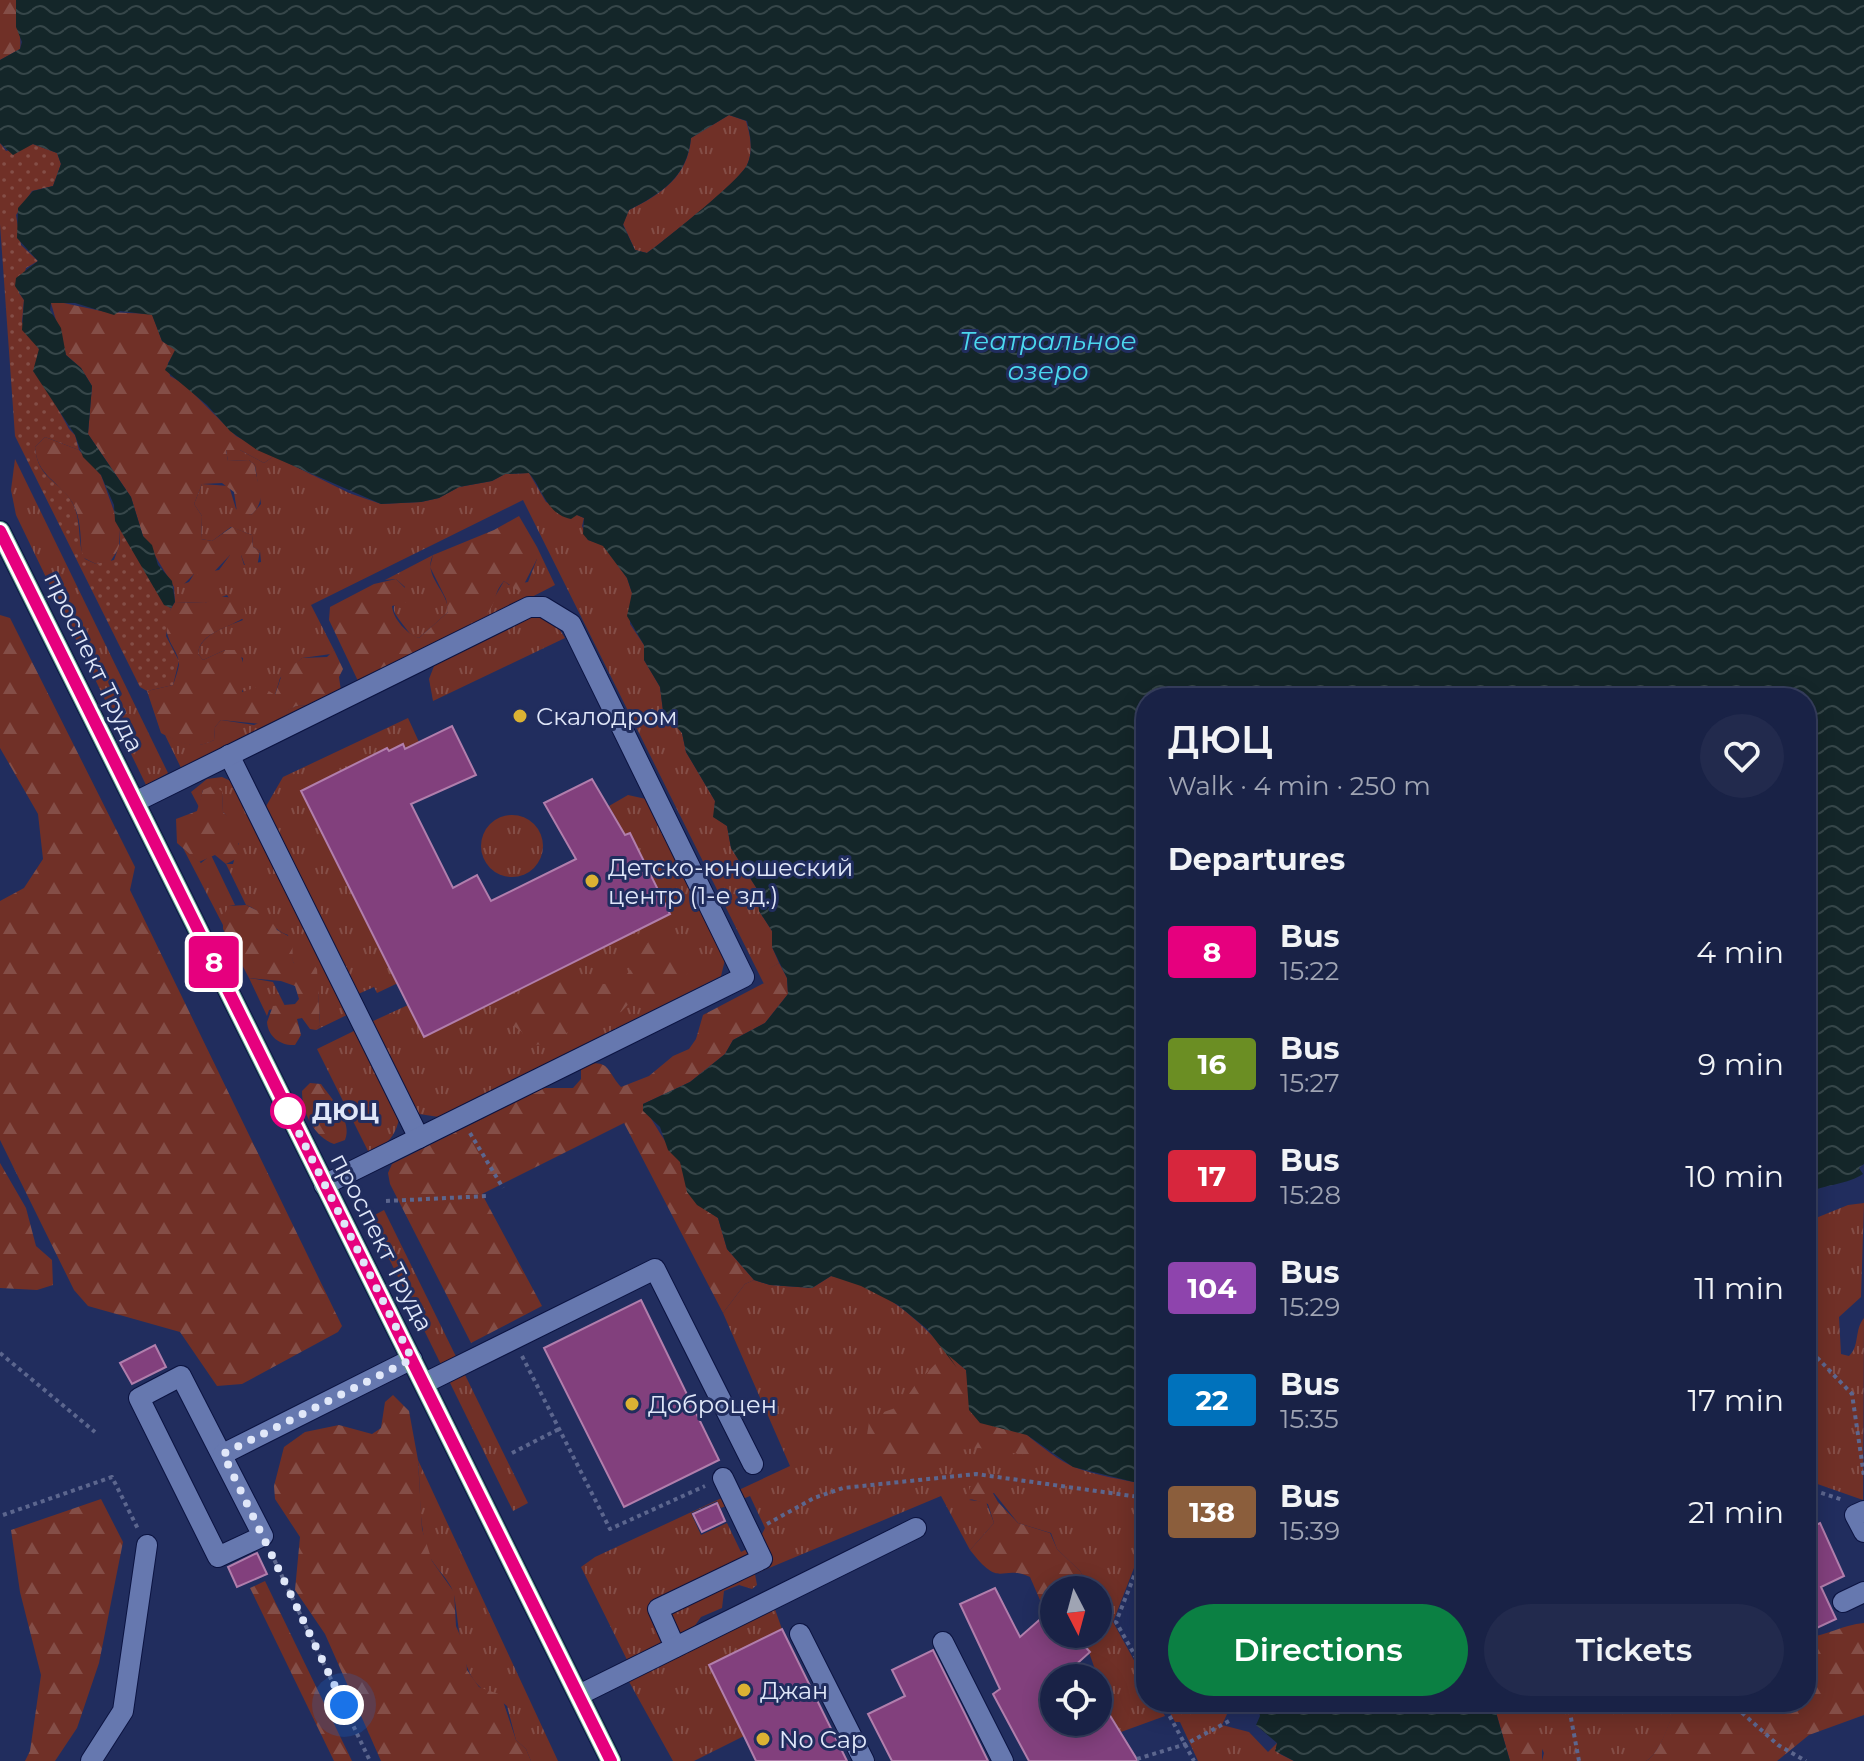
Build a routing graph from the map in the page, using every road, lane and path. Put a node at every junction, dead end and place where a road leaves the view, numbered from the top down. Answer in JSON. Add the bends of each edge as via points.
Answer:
{"nodes":[{"id":1,"x":0,"y":531,"type":"edge"},
{"id":2,"x":229,"y":755,"type":"junction"},
{"id":3,"x":135,"y":802,"type":"junction"},
{"id":4,"x":460,"y":1117,"type":"junction"},
{"id":5,"x":419,"y":1138,"type":"junction"},
{"id":6,"x":324,"y":1185,"type":"junction"},
{"id":7,"x":503,"y":1188,"type":"dead end"},
{"id":8,"x":488,"y":1196,"type":"dead end"},
{"id":9,"x":386,"y":1201,"type":"dead end"},
{"id":10,"x":513,"y":1339,"type":"junction"},
{"id":11,"x":0,"y":1353,"type":"edge"},
{"id":12,"x":1816,"y":1356,"type":"edge"},
{"id":13,"x":412,"y":1359,"type":"junction"},
{"id":14,"x":425,"y":1383,"type":"junction"},
{"id":15,"x":559,"y":1429,"type":"junction"},
{"id":16,"x":95,"y":1432,"type":"dead end"},
{"id":17,"x":512,"y":1453,"type":"dead end"},
{"id":18,"x":223,"y":1454,"type":"junction"},
{"id":19,"x":753,"y":1464,"type":"dead end"},
{"id":20,"x":1864,"y":1476,"type":"edge"},
{"id":21,"x":723,"y":1478,"type":"joint"},
{"id":22,"x":1816,"y":1492,"type":"edge"},
{"id":23,"x":1136,"y":1497,"type":"edge"},
{"id":24,"x":1857,"y":1506,"type":"edge"},
{"id":25,"x":3,"y":1515,"type":"dead end"},
{"id":26,"x":916,"y":1528,"type":"dead end"},
{"id":27,"x":1864,"y":1532,"type":"edge"},
{"id":28,"x":750,"y":1534,"type":"junction"},
{"id":29,"x":263,"y":1536,"type":"junction"},
{"id":30,"x":147,"y":1545,"type":"joint"},
{"id":31,"x":1136,"y":1571,"type":"edge"},
{"id":32,"x":1864,"y":1592,"type":"edge"},
{"id":33,"x":1843,"y":1602,"type":"dead end"},
{"id":34,"x":800,"y":1634,"type":"dead end"},
{"id":35,"x":943,"y":1642,"type":"dead end"},
{"id":36,"x":675,"y":1647,"type":"junction"},
{"id":37,"x":1136,"y":1654,"type":"edge"},
{"id":38,"x":579,"y":1695,"type":"junction"},
{"id":39,"x":1168,"y":1712,"type":"edge"},
{"id":40,"x":1569,"y":1712,"type":"edge"},
{"id":41,"x":1741,"y":1712,"type":"edge"},
{"id":42,"x":1229,"y":1721,"type":"dead end"},
{"id":43,"x":1186,"y":1744,"type":"junction"},
{"id":44,"x":1137,"y":1759,"type":"dead end"},
{"id":45,"x":91,"y":1761,"type":"edge"},
{"id":46,"x":370,"y":1761,"type":"edge"},
{"id":47,"x":611,"y":1761,"type":"edge"},
{"id":48,"x":864,"y":1761,"type":"edge"},
{"id":49,"x":1003,"y":1761,"type":"edge"},
{"id":50,"x":1194,"y":1761,"type":"edge"},
{"id":51,"x":1579,"y":1761,"type":"edge"},
{"id":52,"x":1806,"y":1761,"type":"edge"}],
"edges":[{"from":1,"to":3,"type":"main road","name":"проспект Труда"},
{"from":2,"to":3,"type":"lane"},
{"from":2,"to":4,"type":"lane","via":[[529,607],[543,607],[571,624],[744,977]]},
{"from":2,"to":5,"type":"lane"},
{"from":3,"to":6,"type":"main road","name":"проспект Труда"},
{"from":4,"to":5,"type":"lane"},
{"from":4,"to":7,"type":"path"},
{"from":5,"to":6,"type":"lane"},
{"from":6,"to":13,"type":"main road","name":"проспект Труда"},
{"from":8,"to":9,"type":"path"},
{"from":10,"to":14,"type":"lane"},
{"from":10,"to":15,"type":"path"},
{"from":10,"to":19,"type":"lane","via":[[655,1269]]},
{"from":11,"to":16,"type":"path"},
{"from":12,"to":20,"type":"path","via":[[1852,1394]]},
{"from":13,"to":14,"type":"main road","name":"проспект Труда"},
{"from":13,"to":18,"type":"lane"},
{"from":14,"to":38,"type":"main road","name":"проспект Труда"},
{"from":15,"to":17,"type":"path"},
{"from":15,"to":21,"type":"path","via":[[610,1529]]},
{"from":18,"to":29,"type":"lane"},
{"from":18,"to":29,"type":"lane","via":[[181,1376],[139,1398],[218,1557]]},
{"from":21,"to":28,"type":"lane"},
{"from":22,"to":24,"type":"path"},
{"from":23,"to":28,"type":"path","via":[[976,1474],[843,1488]]},
{"from":24,"to":27,"type":"lane","via":[[1855,1515]]},
{"from":25,"to":30,"type":"path","via":[[112,1477]]},
{"from":26,"to":36,"type":"lane"},
{"from":28,"to":36,"type":"lane","via":[[762,1559],[658,1609]]},
{"from":29,"to":46,"type":"path"},
{"from":30,"to":45,"type":"lane","via":[[123,1711]]},
{"from":31,"to":37,"type":"path","via":[[1116,1622]]},
{"from":32,"to":33,"type":"lane"},
{"from":34,"to":48,"type":"lane"},
{"from":35,"to":49,"type":"lane"},
{"from":36,"to":38,"type":"lane"},
{"from":38,"to":47,"type":"main road","name":"проспект Труда"},
{"from":39,"to":43,"type":"path"},
{"from":40,"to":51,"type":"path"},
{"from":41,"to":52,"type":"path","via":[[1778,1745]]},
{"from":42,"to":43,"type":"path"},
{"from":43,"to":44,"type":"path"},
{"from":43,"to":50,"type":"path"}]}
